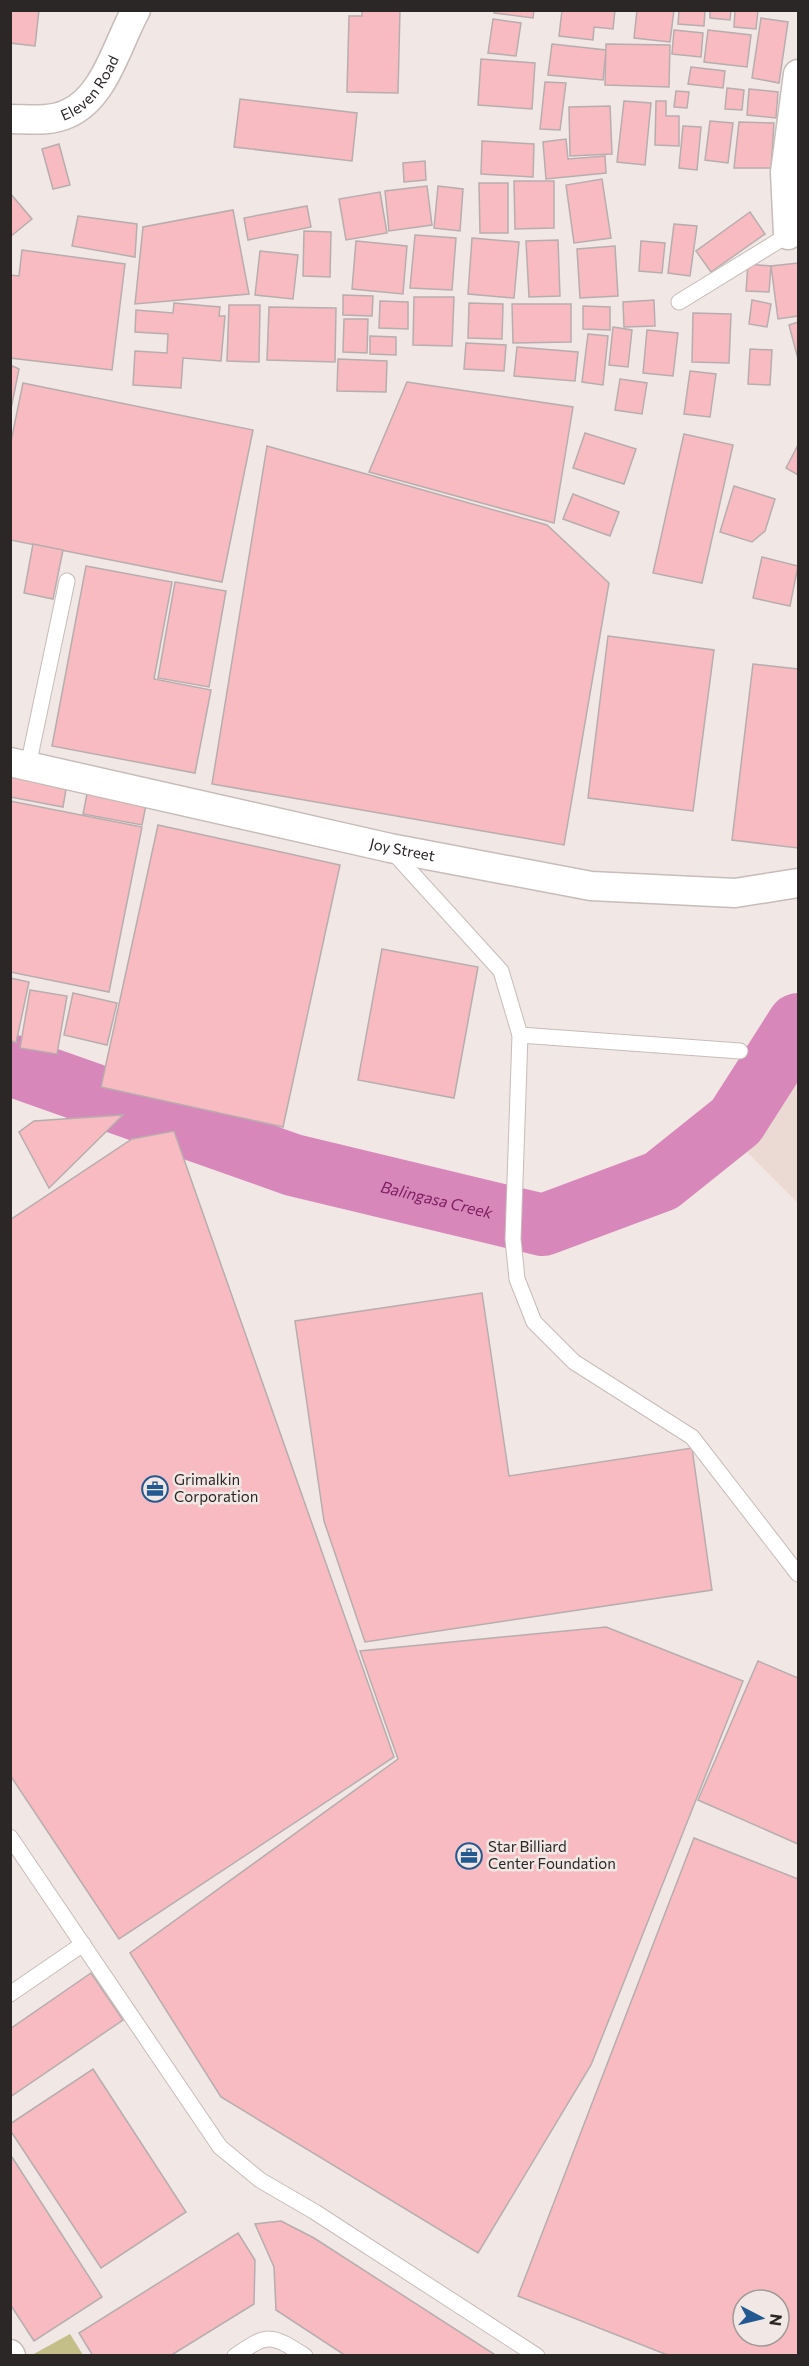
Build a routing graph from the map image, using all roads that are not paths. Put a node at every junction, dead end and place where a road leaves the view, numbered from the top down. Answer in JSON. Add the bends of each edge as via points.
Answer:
{"nodes":[{"id":1,"x":136,"y":10,"type":"edge"},
{"id":2,"x":798,"y":74,"type":"edge"},
{"id":3,"x":10,"y":119,"type":"edge"},
{"id":4,"x":793,"y":239,"type":"edge"},
{"id":5,"x":679,"y":302,"type":"dead end"},
{"id":6,"x":67,"y":581,"type":"dead end"},
{"id":7,"x":19,"y":764,"type":"edge"},
{"id":8,"x":390,"y":848,"type":"junction"},
{"id":9,"x":798,"y":883,"type":"edge"},
{"id":10,"x":520,"y":1035,"type":"junction"},
{"id":11,"x":740,"y":1051,"type":"dead end"},
{"id":12,"x":798,"y":1574,"type":"edge"},
{"id":13,"x":10,"y":1837,"type":"edge"},
{"id":14,"x":83,"y":1944,"type":"junction"},
{"id":15,"x":10,"y":1994,"type":"edge"},
{"id":16,"x":235,"y":2355,"type":"edge"},
{"id":17,"x":305,"y":2355,"type":"edge"},
{"id":18,"x":537,"y":2355,"type":"edge"}],
"edges":[{"from":1,"to":3,"type":"street","name":"Eleven Road","via":[[87,101],[66,115]]},
{"from":2,"to":4,"type":"street","via":[[785,172]]},
{"from":4,"to":5,"type":"lane"},
{"from":6,"to":7,"type":"lane"},
{"from":7,"to":8,"type":"street","name":"Joy Street"},
{"from":8,"to":9,"type":"street","name":"Joy Street","via":[[591,886],[735,893]]},
{"from":8,"to":10,"type":"lane","via":[[501,970]]},
{"from":10,"to":11,"type":"lane"},
{"from":10,"to":12,"type":"lane","via":[[513,1239],[517,1279],[534,1322],[574,1362],[692,1437]]},
{"from":13,"to":14,"type":"lane"},
{"from":14,"to":15,"type":"lane"},
{"from":14,"to":18,"type":"lane","via":[[220,2147],[260,2180]]},
{"from":16,"to":17,"type":"lane","via":[[258,2340],[271,2338]]}]}
